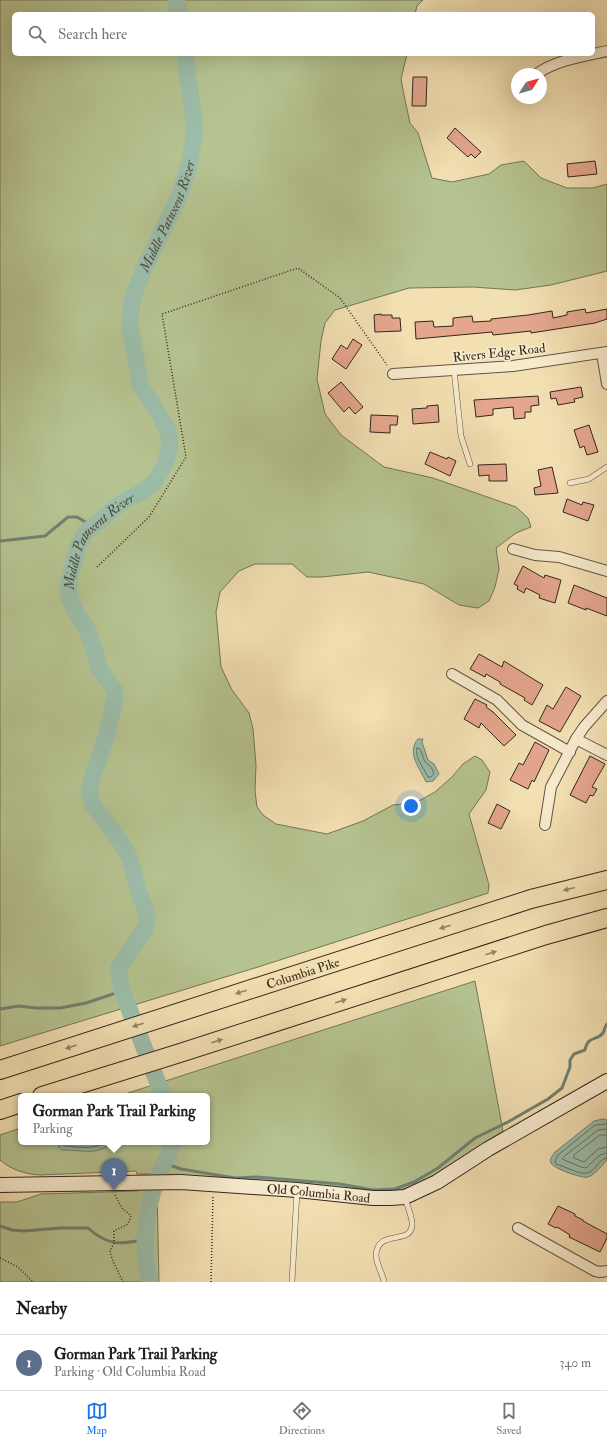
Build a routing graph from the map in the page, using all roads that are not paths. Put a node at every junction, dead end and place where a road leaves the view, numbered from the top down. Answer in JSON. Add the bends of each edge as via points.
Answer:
{"nodes":[{"id":1,"x":607,"y":51,"type":"edge"},
{"id":2,"x":595,"y":54,"type":"edge"},
{"id":3,"x":584,"y":56,"type":"edge"},
{"id":4,"x":547,"y":68,"type":"edge"},
{"id":5,"x":604,"y":352,"type":"edge"},
{"id":6,"x":454,"y":370,"type":"junction"},
{"id":7,"x":393,"y":374,"type":"road end"},
{"id":8,"x":607,"y":384,"type":"edge"},
{"id":9,"x":470,"y":464,"type":"dead end"},
{"id":10,"x":607,"y":467,"type":"edge"},
{"id":11,"x":570,"y":483,"type":"dead end"},
{"id":12,"x":513,"y":549,"type":"dead end"},
{"id":13,"x":607,"y":572,"type":"edge"},
{"id":14,"x":452,"y":674,"type":"dead end"},
{"id":15,"x":607,"y":701,"type":"edge"},
{"id":16,"x":576,"y":739,"type":"junction"},
{"id":17,"x":570,"y":752,"type":"junction"},
{"id":18,"x":607,"y":755,"type":"edge"},
{"id":19,"x":545,"y":825,"type":"dead end"},
{"id":20,"x":607,"y":880,"type":"edge"},
{"id":21,"x":607,"y":918,"type":"edge"},
{"id":22,"x":0,"y":1070,"type":"edge"},
{"id":23,"x":607,"y":1081,"type":"edge"},
{"id":24,"x":51,"y":1093,"type":"edge"},
{"id":25,"x":18,"y":1104,"type":"edge"},
{"id":26,"x":0,"y":1110,"type":"edge"},
{"id":27,"x":0,"y":1185,"type":"edge"},
{"id":28,"x":297,"y":1190,"type":"junction"},
{"id":29,"x":405,"y":1196,"type":"junction"},
{"id":30,"x":518,"y":1228,"type":"dead end"},
{"id":31,"x":607,"y":1271,"type":"edge"},
{"id":32,"x":292,"y":1282,"type":"edge"},
{"id":33,"x":384,"y":1282,"type":"edge"}],
"edges":[{"from":1,"to":2,"type":"street"},
{"from":3,"to":4,"type":"street"},
{"from":5,"to":6,"type":"street","name":"Rivers Edge Road","via":[[513,366]]},
{"from":5,"to":8,"type":"street"},
{"from":6,"to":7,"type":"street","name":"Rivers Edge Road"},
{"from":6,"to":9,"type":"lane","via":[[461,436]]},
{"from":10,"to":11,"type":"lane","via":[[589,479]]},
{"from":12,"to":13,"type":"street","via":[[535,555],[559,556]]},
{"from":14,"to":17,"type":"street","via":[[497,700],[522,725]]},
{"from":15,"to":16,"type":"street"},
{"from":16,"to":17,"type":"street"},
{"from":16,"to":18,"type":"street"},
{"from":17,"to":19,"type":"street","via":[[551,787]]},
{"from":20,"to":22,"type":"highway","name":"Columbia Pike","one_way":true,"via":[[531,899]]},
{"from":24,"to":21,"type":"highway","one_way":true,"via":[[546,935]]},
{"from":23,"to":29,"type":"street","name":"Old Columbia Road","via":[[488,1149],[437,1182]]},
{"from":25,"to":26,"type":"highway"},
{"from":27,"to":28,"type":"street","name":"Old Columbia Road","via":[[181,1182]]},
{"from":28,"to":29,"type":"street","name":"Old Columbia Road","via":[[373,1198]]},
{"from":28,"to":32,"type":"lane"},
{"from":29,"to":33,"type":"lane","via":[[412,1225],[410,1231],[405,1236],[388,1238],[377,1251],[376,1258]]},
{"from":30,"to":31,"type":"street","via":[[595,1271]]}]}
